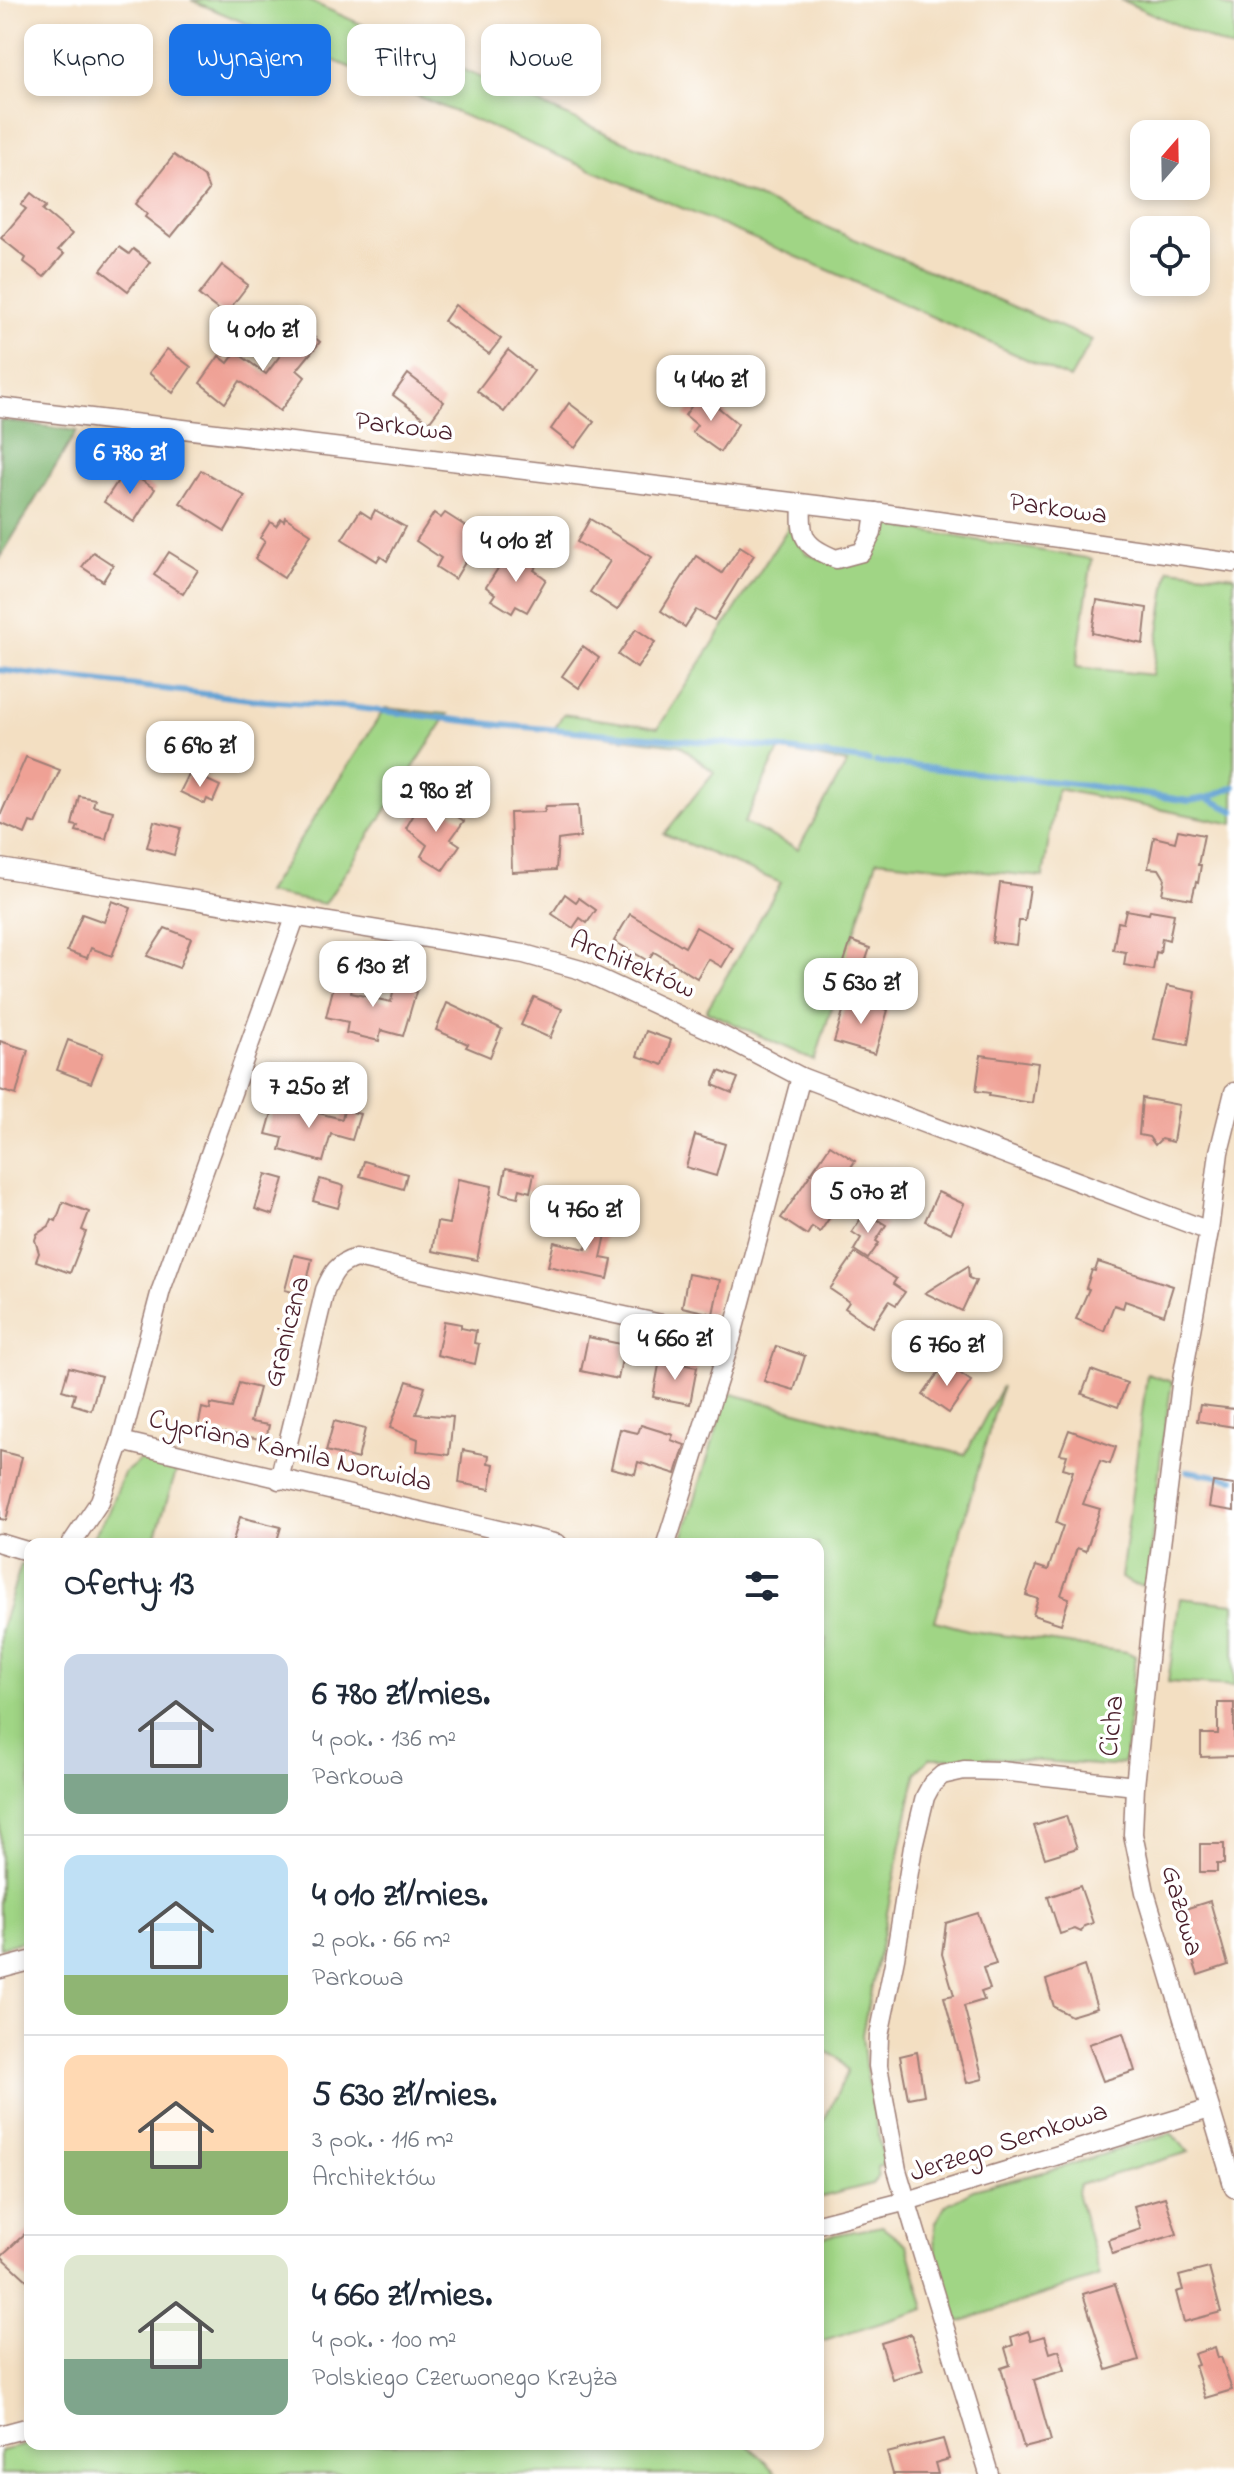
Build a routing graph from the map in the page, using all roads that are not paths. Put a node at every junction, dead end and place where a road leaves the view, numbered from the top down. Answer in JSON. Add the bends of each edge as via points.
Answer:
{"nodes":[{"id":1,"x":0,"y":407,"type":"edge"},
{"id":2,"x":802,"y":504,"type":"junction"},
{"id":3,"x":875,"y":512,"type":"junction"},
{"id":4,"x":1234,"y":563,"type":"edge"},
{"id":5,"x":0,"y":868,"type":"edge"},
{"id":6,"x":295,"y":918,"type":"junction"},
{"id":7,"x":801,"y":1077,"type":"junction"},
{"id":8,"x":1234,"y":1092,"type":"edge"},
{"id":9,"x":1209,"y":1231,"type":"junction"},
{"id":10,"x":731,"y":1339,"type":"junction"},
{"id":11,"x":121,"y":1441,"type":"junction"},
{"id":12,"x":279,"y":1480,"type":"junction"},
{"id":13,"x":75,"y":1538,"type":"edge"},
{"id":14,"x":532,"y":1538,"type":"edge"},
{"id":15,"x":668,"y":1538,"type":"edge"},
{"id":16,"x":0,"y":1543,"type":"edge"},
{"id":17,"x":24,"y":1550,"type":"edge"},
{"id":18,"x":1135,"y":1786,"type":"junction"},
{"id":19,"x":24,"y":1963,"type":"edge"},
{"id":20,"x":0,"y":1969,"type":"edge"},
{"id":21,"x":1210,"y":2109,"type":"junction"},
{"id":22,"x":1225,"y":2124,"type":"edge"},
{"id":23,"x":1234,"y":2188,"type":"edge"},
{"id":24,"x":907,"y":2201,"type":"junction"},
{"id":25,"x":824,"y":2222,"type":"edge"},
{"id":26,"x":24,"y":2429,"type":"edge"},
{"id":27,"x":0,"y":2435,"type":"edge"},
{"id":28,"x":989,"y":2474,"type":"edge"}],
"edges":[{"from":1,"to":2,"type":"street","name":"Parkowa"},
{"from":2,"to":3,"type":"street","name":"Parkowa"},
{"from":2,"to":3,"type":"street","via":[[800,528],[808,545],[836,559],[862,552]]},
{"from":3,"to":4,"type":"street","name":"Parkowa"},
{"from":5,"to":6,"type":"street","name":"Architektów"},
{"from":6,"to":7,"type":"street","name":"Architektów","via":[[524,954],[581,970]]},
{"from":6,"to":11,"type":"street","via":[[161,1290]]},
{"from":7,"to":9,"type":"street","name":"Architektów"},
{"from":7,"to":10,"type":"street"},
{"from":8,"to":9,"type":"street","name":"Cicha","via":[[1219,1152]]},
{"from":9,"to":18,"type":"street","name":"Cicha","via":[[1181,1385]]},
{"from":10,"to":12,"type":"street","name":"Graniczna","via":[[356,1258],[345,1261],[334,1269],[325,1290]]},
{"from":10,"to":15,"type":"street"},
{"from":11,"to":12,"type":"street","name":"Cypriana Kamila Norwida"},
{"from":11,"to":13,"type":"street","name":"Cypriana Kamila Norwida","via":[[100,1501]]},
{"from":12,"to":14,"type":"street","name":"Cypriana Kamila Norwida"},
{"from":16,"to":17,"type":"street"},
{"from":18,"to":21,"type":"street","name":"Gazowa","via":[[1136,1858]]},
{"from":18,"to":24,"type":"street","name":"Cicha","via":[[964,1770],[942,1775],[925,1797],[878,2051]]},
{"from":19,"to":20,"type":"street"},
{"from":21,"to":22,"type":"street","name":"Gazowa"},
{"from":21,"to":24,"type":"street","name":"Jerzego Semkowa"},
{"from":22,"to":23,"type":"street","name":"Gazowa"},
{"from":24,"to":25,"type":"street"},
{"from":24,"to":28,"type":"street","name":"Jerzego Semkowa"},
{"from":26,"to":27,"type":"street"}]}
